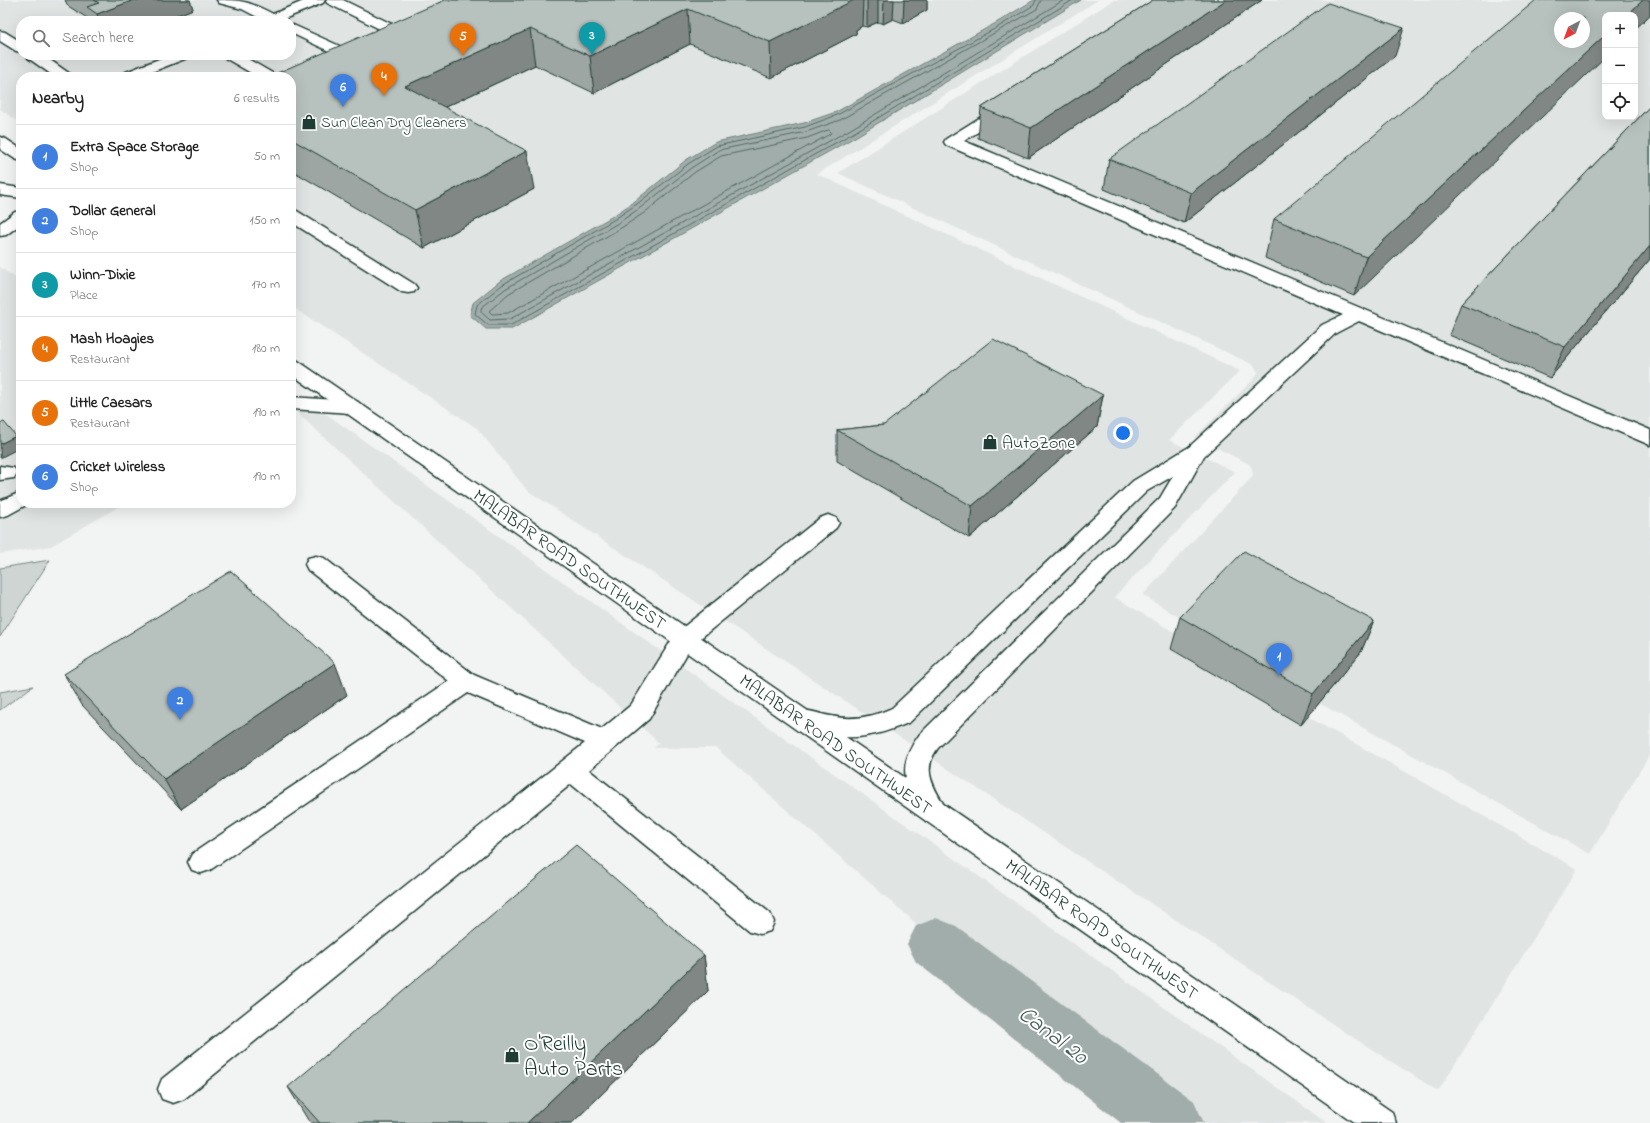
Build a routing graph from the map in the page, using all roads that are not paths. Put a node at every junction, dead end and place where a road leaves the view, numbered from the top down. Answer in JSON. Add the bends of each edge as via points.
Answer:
{"nodes":[{"id":1,"x":224,"y":0,"type":"edge"},
{"id":2,"x":318,"y":0,"type":"edge"},
{"id":3,"x":332,"y":0,"type":"edge"},
{"id":4,"x":265,"y":16,"type":"edge"},
{"id":5,"x":281,"y":16,"type":"edge"},
{"id":6,"x":296,"y":30,"type":"edge"},
{"id":7,"x":424,"y":32,"type":"edge"},
{"id":8,"x":0,"y":35,"type":"edge"},
{"id":9,"x":409,"y":38,"type":"junction"},
{"id":10,"x":395,"y":44,"type":"edge"},
{"id":11,"x":16,"y":45,"type":"edge"},
{"id":12,"x":374,"y":54,"type":"edge"},
{"id":13,"x":40,"y":60,"type":"edge"},
{"id":14,"x":173,"y":60,"type":"edge"},
{"id":15,"x":239,"y":60,"type":"edge"},
{"id":16,"x":359,"y":60,"type":"junction"},
{"id":17,"x":346,"y":66,"type":"edge"},
{"id":18,"x":58,"y":72,"type":"edge"},
{"id":19,"x":150,"y":72,"type":"edge"},
{"id":20,"x":260,"y":72,"type":"edge"},
{"id":21,"x":1019,"y":99,"type":"edge"},
{"id":22,"x":0,"y":142,"type":"edge"},
{"id":23,"x":16,"y":153,"type":"edge"},
{"id":24,"x":0,"y":190,"type":"edge"},
{"id":25,"x":16,"y":192,"type":"edge"},
{"id":26,"x":16,"y":207,"type":"edge"},
{"id":27,"x":0,"y":212,"type":"edge"},
{"id":28,"x":296,"y":218,"type":"edge"},
{"id":29,"x":16,"y":220,"type":"edge"},
{"id":30,"x":0,"y":231,"type":"edge"},
{"id":31,"x":408,"y":288,"type":"dead end"},
{"id":32,"x":1359,"y":314,"type":"junction"},
{"id":33,"x":296,"y":369,"type":"edge"},
{"id":34,"x":296,"y":403,"type":"edge"},
{"id":35,"x":351,"y":407,"type":"junction"},
{"id":36,"x":1650,"y":438,"type":"edge"},
{"id":37,"x":1196,"y":452,"type":"junction"},
{"id":38,"x":16,"y":502,"type":"edge"},
{"id":39,"x":0,"y":510,"type":"edge"},
{"id":40,"x":828,"y":523,"type":"dead end"},
{"id":41,"x":316,"y":564,"type":"dead end"},
{"id":42,"x":684,"y":639,"type":"junction"},
{"id":43,"x":466,"y":682,"type":"junction"},
{"id":44,"x":797,"y":718,"type":"junction"},
{"id":45,"x":605,"y":742,"type":"junction"},
{"id":46,"x":571,"y":770,"type":"junction"},
{"id":47,"x":935,"y":813,"type":"junction"},
{"id":48,"x":201,"y":862,"type":"dead end"},
{"id":49,"x":760,"y":922,"type":"dead end"},
{"id":50,"x":173,"y":1089,"type":"dead end"},
{"id":51,"x":1381,"y":1123,"type":"edge"}],
"edges":[{"from":1,"to":4,"type":"main road","via":[[247,6]]},
{"from":2,"to":5,"type":"main road"},
{"from":3,"to":9,"type":"main road"},
{"from":6,"to":16,"type":"main road"},
{"from":7,"to":9,"type":"main road"},
{"from":8,"to":11,"type":"main road"},
{"from":9,"to":10,"type":"main road"},
{"from":12,"to":16,"type":"main road"},
{"from":13,"to":18,"type":"main road"},
{"from":14,"to":19,"type":"main road"},
{"from":15,"to":20,"type":"main road"},
{"from":16,"to":17,"type":"main road"},
{"from":21,"to":32,"type":"main road","via":[[952,142]]},
{"from":22,"to":23,"type":"main road"},
{"from":24,"to":25,"type":"main road"},
{"from":26,"to":27,"type":"main road"},
{"from":28,"to":31,"type":"main road"},
{"from":29,"to":30,"type":"main road"},
{"from":32,"to":36,"type":"main road"},
{"from":32,"to":37,"type":"main road","via":[[1329,329]]},
{"from":33,"to":35,"type":"main road","name":"MALABAR ROAD SOUTHWEST"},
{"from":34,"to":35,"type":"main road"},
{"from":35,"to":42,"type":"main road","name":"MALABAR ROAD SOUTHWEST"},
{"from":37,"to":44,"type":"main road","via":[[1140,486],[901,715],[883,724],[860,729],[834,728]]},
{"from":37,"to":47,"type":"main road","via":[[1168,503],[929,741],[920,754],[916,776],[922,793]]},
{"from":38,"to":39,"type":"main road"},
{"from":40,"to":42,"type":"main road"},
{"from":41,"to":43,"type":"main road"},
{"from":42,"to":44,"type":"main road","name":"MALABAR ROAD SOUTHWEST"},
{"from":42,"to":45,"type":"main road","via":[[640,712]]},
{"from":43,"to":45,"type":"main road"},
{"from":43,"to":48,"type":"main road"},
{"from":44,"to":47,"type":"main road","name":"MALABAR ROAD SOUTHWEST"},
{"from":45,"to":46,"type":"main road"},
{"from":46,"to":49,"type":"main road"},
{"from":46,"to":50,"type":"main road"},
{"from":47,"to":51,"type":"main road","name":"MALABAR ROAD SOUTHWEST"}]}
